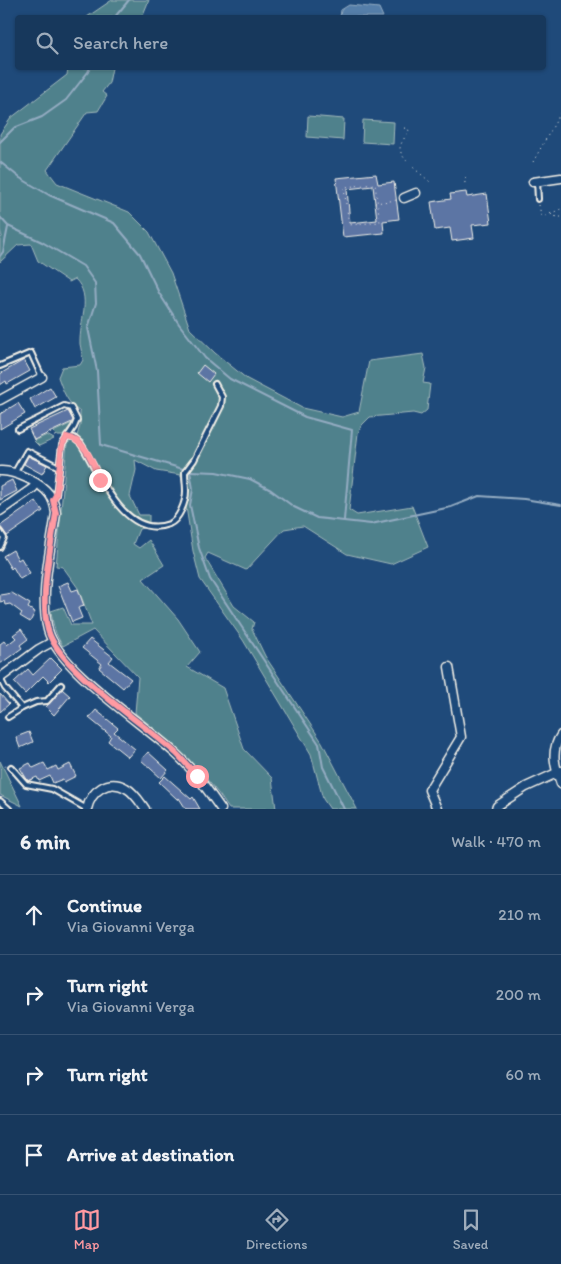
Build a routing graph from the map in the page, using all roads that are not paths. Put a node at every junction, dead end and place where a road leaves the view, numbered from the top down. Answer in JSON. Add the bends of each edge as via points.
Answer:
{"nodes":[{"id":1,"x":561,"y":178,"type":"edge"},
{"id":2,"x":535,"y":182,"type":"joint"},
{"id":3,"x":416,"y":193,"type":"dead end"},
{"id":4,"x":400,"y":199,"type":"road end"},
{"id":5,"x":538,"y":199,"type":"road end"},
{"id":6,"x":0,"y":366,"type":"edge"},
{"id":7,"x":42,"y":377,"type":"joint"},
{"id":8,"x":215,"y":384,"type":"dead end"},
{"id":9,"x":0,"y":400,"type":"edge"},
{"id":10,"x":18,"y":429,"type":"dead end"},
{"id":11,"x":67,"y":437,"type":"junction"},
{"id":12,"x":59,"y":467,"type":"junction"},
{"id":13,"x":0,"y":471,"type":"edge"},
{"id":14,"x":15,"y":472,"type":"junction"},
{"id":15,"x":36,"y":484,"type":"junction"},
{"id":16,"x":53,"y":500,"type":"junction"},
{"id":17,"x":0,"y":511,"type":"edge"},
{"id":18,"x":0,"y":532,"type":"edge"},
{"id":19,"x":0,"y":548,"type":"edge"},
{"id":20,"x":52,"y":642,"type":"junction"},
{"id":21,"x":449,"y":668,"type":"dead end"},
{"id":22,"x":0,"y":678,"type":"edge"},
{"id":23,"x":61,"y":685,"type":"dead end"},
{"id":24,"x":22,"y":708,"type":"junction"},
{"id":25,"x":8,"y":717,"type":"dead end"},
{"id":26,"x":561,"y":735,"type":"edge"},
{"id":27,"x":11,"y":767,"type":"dead end"},
{"id":28,"x":559,"y":772,"type":"edge"},
{"id":29,"x":561,"y":784,"type":"edge"},
{"id":30,"x":0,"y":801,"type":"edge"},
{"id":31,"x":495,"y":808,"type":"edge"},
{"id":32,"x":9,"y":809,"type":"edge"},
{"id":33,"x":87,"y":809,"type":"edge"},
{"id":34,"x":145,"y":809,"type":"edge"},
{"id":35,"x":221,"y":809,"type":"edge"},
{"id":36,"x":437,"y":809,"type":"edge"}],
"edges":[{"from":1,"to":2,"type":"street"},
{"from":2,"to":5,"type":"lane"},
{"from":3,"to":4,"type":"street"},
{"from":6,"to":7,"type":"lane","via":[[31,353]]},
{"from":7,"to":9,"type":"street"},
{"from":8,"to":11,"type":"lane","via":[[222,397],[221,406],[185,472],[186,493],[179,514],[171,523],[155,527],[129,516],[113,500],[81,444]]},
{"from":10,"to":11,"type":"lane","via":[[64,406],[71,408],[77,420]]},
{"from":11,"to":12,"type":"lane","via":[[62,445]]},
{"from":12,"to":14,"type":"lane","via":[[27,451]]},
{"from":12,"to":16,"type":"lane"},
{"from":13,"to":14,"type":"street"},
{"from":14,"to":15,"type":"street"},
{"from":15,"to":16,"type":"street"},
{"from":15,"to":17,"type":"street"},
{"from":16,"to":20,"type":"street","via":[[56,513],[44,599]]},
{"from":18,"to":19,"type":"lane","via":[[4,538]]},
{"from":20,"to":22,"type":"street"},
{"from":20,"to":35,"type":"street","via":[[87,680],[176,753]]},
{"from":21,"to":36,"type":"street","via":[[461,737],[428,790]]},
{"from":22,"to":24,"type":"lane"},
{"from":23,"to":24,"type":"lane","via":[[47,701]]},
{"from":24,"to":25,"type":"lane"},
{"from":26,"to":28,"type":"street","via":[[554,750]]},
{"from":27,"to":33,"type":"lane","via":[[26,784],[52,789]]},
{"from":28,"to":29,"type":"street"},
{"from":28,"to":31,"type":"street","via":[[526,787]]},
{"from":30,"to":32,"type":"lane"},
{"from":33,"to":34,"type":"street","via":[[94,793],[111,784],[126,788]]}]}
